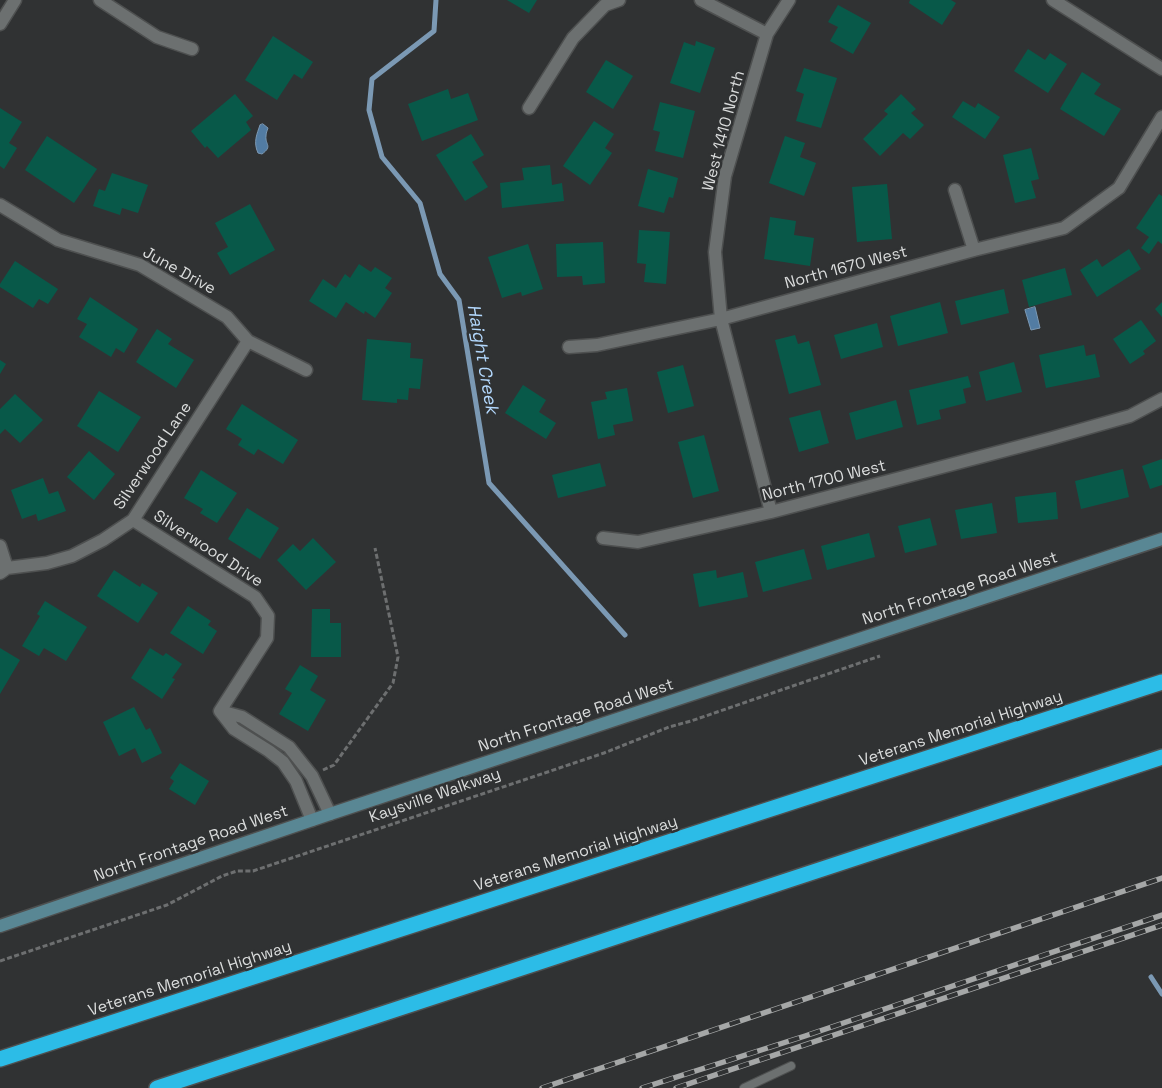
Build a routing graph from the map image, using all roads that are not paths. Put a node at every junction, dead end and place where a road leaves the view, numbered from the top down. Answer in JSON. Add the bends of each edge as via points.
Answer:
{"nodes":[{"id":1,"x":15,"y":0,"type":"edge"},
{"id":2,"x":100,"y":0,"type":"edge"},
{"id":3,"x":618,"y":0,"type":"edge"},
{"id":4,"x":701,"y":0,"type":"edge"},
{"id":5,"x":789,"y":0,"type":"edge"},
{"id":6,"x":1053,"y":0,"type":"edge"},
{"id":7,"x":0,"y":24,"type":"edge"},
{"id":8,"x":767,"y":34,"type":"junction"},
{"id":9,"x":192,"y":49,"type":"dead end"},
{"id":10,"x":1162,"y":69,"type":"edge"},
{"id":11,"x":529,"y":108,"type":"dead end"},
{"id":12,"x":1162,"y":117,"type":"edge"},
{"id":13,"x":955,"y":190,"type":"dead end"},
{"id":14,"x":0,"y":205,"type":"edge"},
{"id":15,"x":974,"y":250,"type":"junction"},
{"id":16,"x":721,"y":319,"type":"junction"},
{"id":17,"x":248,"y":341,"type":"junction"},
{"id":18,"x":569,"y":346,"type":"dead end"},
{"id":19,"x":306,"y":370,"type":"dead end"},
{"id":20,"x":1162,"y":399,"type":"edge"},
{"id":21,"x":771,"y":512,"type":"junction"},
{"id":22,"x":133,"y":520,"type":"junction"},
{"id":23,"x":603,"y":538,"type":"dead end"},
{"id":24,"x":1162,"y":539,"type":"edge"},
{"id":25,"x":0,"y":546,"type":"edge"},
{"id":26,"x":4,"y":570,"type":"edge"},
{"id":27,"x":1162,"y":682,"type":"edge"},
{"id":28,"x":220,"y":711,"type":"junction"},
{"id":29,"x":1162,"y":757,"type":"edge"},
{"id":30,"x":330,"y":814,"type":"junction"},
{"id":31,"x":312,"y":820,"type":"junction"},
{"id":32,"x":0,"y":926,"type":"edge"},
{"id":33,"x":0,"y":1059,"type":"edge"},
{"id":34,"x":791,"y":1066,"type":"dead end"},
{"id":35,"x":157,"y":1088,"type":"edge"},
{"id":36,"x":744,"y":1088,"type":"edge"}],
"edges":[{"from":1,"to":7,"type":"street"},
{"from":2,"to":9,"type":"street","via":[[157,37]]},
{"from":3,"to":11,"type":"street","via":[[605,5],[573,38]]},
{"from":4,"to":8,"type":"street"},
{"from":5,"to":8,"type":"street","name":"West 1410 North"},
{"from":6,"to":10,"type":"street"},
{"from":8,"to":16,"type":"street","name":"West 1410 North","via":[[725,176],[715,252]]},
{"from":12,"to":15,"type":"street","name":"North 1670 West","via":[[1119,188],[1064,228]]},
{"from":13,"to":15,"type":"street"},
{"from":14,"to":17,"type":"street","name":"June Drive","via":[[58,240],[140,265],[227,317]]},
{"from":15,"to":16,"type":"street","name":"North 1670 West"},
{"from":16,"to":18,"type":"street","name":"North 1670 West","via":[[597,345]]},
{"from":16,"to":21,"type":"street","name":"West 1410 North"},
{"from":17,"to":19,"type":"street","name":"June Drive"},
{"from":17,"to":22,"type":"street","name":"Silverwood Lane"},
{"from":20,"to":21,"type":"street","name":"North 1700 West","via":[[1130,416]]},
{"from":21,"to":23,"type":"street","name":"North 1700 West","via":[[638,542]]},
{"from":22,"to":26,"type":"street","name":"Silverwood Lane","via":[[72,556]]},
{"from":22,"to":28,"type":"street","name":"Silverwood Drive","via":[[255,597],[268,616],[267,638]]},
{"from":24,"to":30,"type":"street","name":"North Frontage Road West"},
{"from":25,"to":26,"type":"street"},
{"from":27,"to":33,"type":"highway","name":"Veterans Memorial Highway"},
{"from":28,"to":30,"type":"street","via":[[242,716],[289,747],[312,776]]},
{"from":28,"to":31,"type":"street","via":[[234,730],[282,762],[296,782]]},
{"from":29,"to":35,"type":"highway"},
{"from":30,"to":31,"type":"street","name":"North Frontage Road West"},
{"from":31,"to":32,"type":"street","name":"North Frontage Road West"},
{"from":34,"to":36,"type":"lane"}]}
